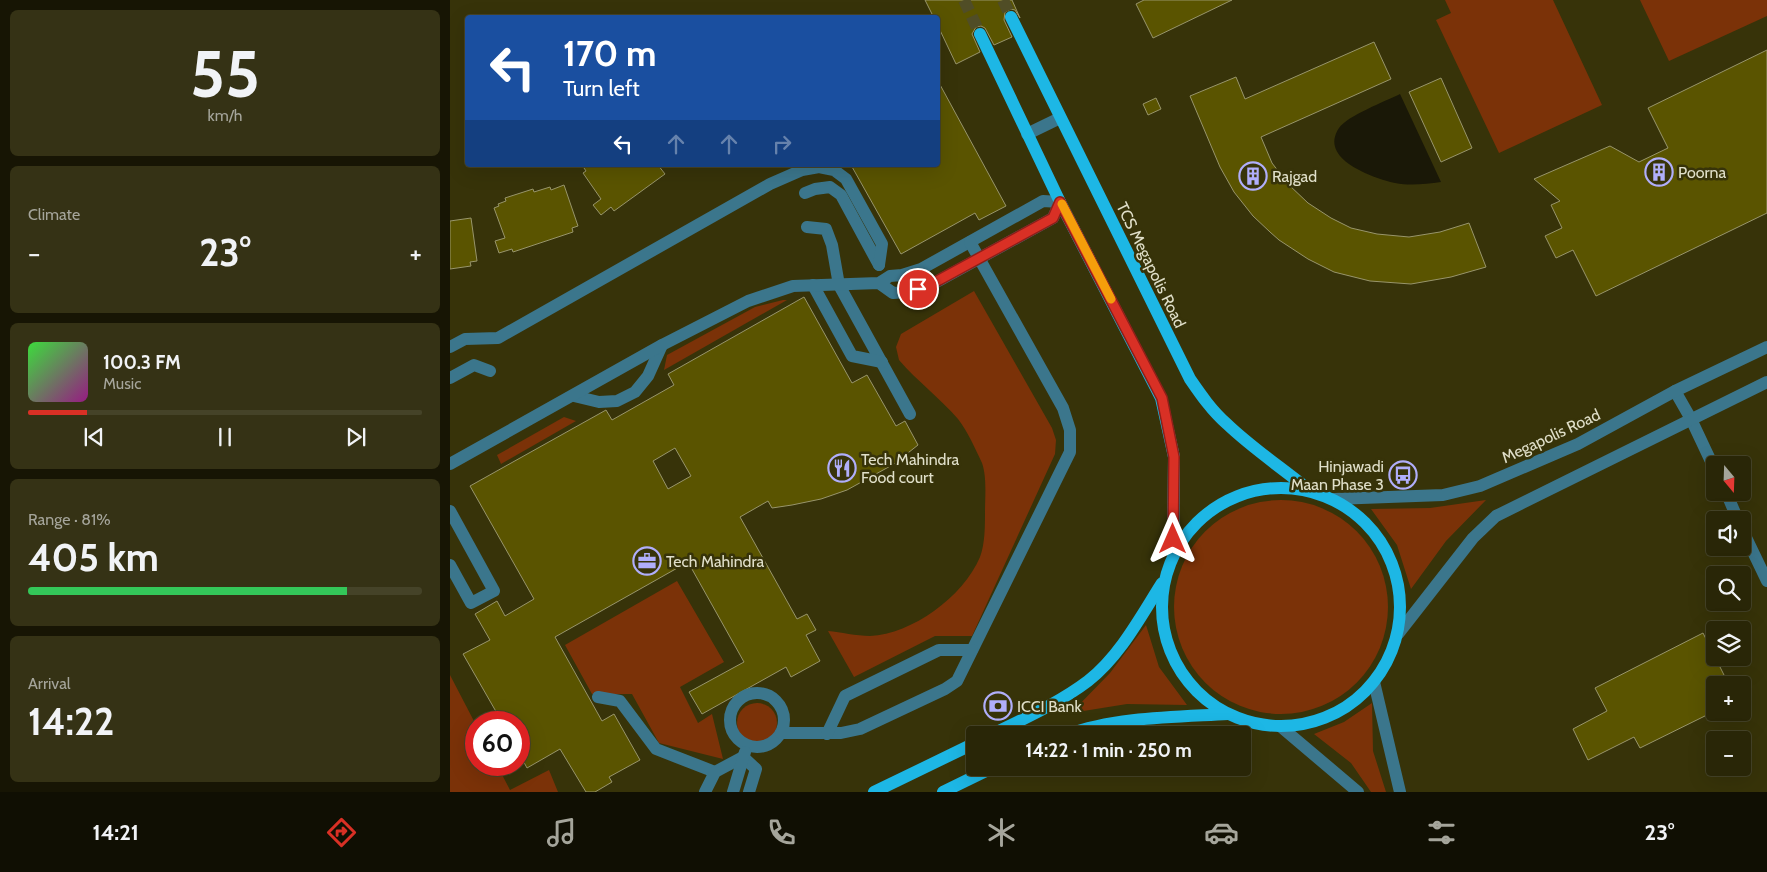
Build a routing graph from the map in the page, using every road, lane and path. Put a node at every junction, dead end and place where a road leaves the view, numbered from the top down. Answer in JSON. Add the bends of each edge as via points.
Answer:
{"nodes":[{"id":1,"x":1011,"y":18,"type":"tunnel mouth"},
{"id":2,"x":980,"y":34,"type":"tunnel mouth"},
{"id":3,"x":1060,"y":118,"type":"junction"},
{"id":4,"x":1027,"y":134,"type":"junction"},
{"id":5,"x":805,"y":193,"type":"dead end"},
{"id":6,"x":1060,"y":202,"type":"junction"},
{"id":7,"x":807,"y":227,"type":"dead end"},
{"id":8,"x":970,"y":242,"type":"junction"},
{"id":9,"x":980,"y":259,"type":"junction"},
{"id":10,"x":879,"y":265,"type":"junction"},
{"id":11,"x":878,"y":283,"type":"junction"},
{"id":12,"x":839,"y":284,"type":"junction"},
{"id":13,"x":813,"y":286,"type":"junction"},
{"id":14,"x":662,"y":345,"type":"junction"},
{"id":15,"x":450,"y":347,"type":"edge"},
{"id":16,"x":1767,"y":347,"type":"edge"},
{"id":17,"x":882,"y":362,"type":"junction"},
{"id":18,"x":490,"y":371,"type":"dead end"},
{"id":19,"x":450,"y":378,"type":"edge"},
{"id":20,"x":1767,"y":382,"type":"edge"},
{"id":21,"x":1675,"y":392,"type":"junction"},
{"id":22,"x":574,"y":396,"type":"junction"},
{"id":23,"x":910,"y":414,"type":"dead end"},
{"id":24,"x":1691,"y":419,"type":"junction"},
{"id":25,"x":1708,"y":456,"type":"edge"},
{"id":26,"x":450,"y":464,"type":"edge"},
{"id":27,"x":1309,"y":490,"type":"junction"},
{"id":28,"x":1334,"y":499,"type":"junction"},
{"id":29,"x":450,"y":511,"type":"edge"},
{"id":30,"x":1751,"y":542,"type":"edge"},
{"id":31,"x":1173,"y":554,"type":"junction"},
{"id":32,"x":1763,"y":560,"type":"edge"},
{"id":33,"x":450,"y":566,"type":"edge"},
{"id":34,"x":1164,"y":580,"type":"junction"},
{"id":35,"x":1767,"y":581,"type":"edge"},
{"id":36,"x":1398,"y":634,"type":"junction"},
{"id":37,"x":972,"y":650,"type":"junction"},
{"id":38,"x":1374,"y":682,"type":"junction"},
{"id":39,"x":598,"y":696,"type":"dead end"},
{"id":40,"x":1228,"y":714,"type":"junction"},
{"id":41,"x":1008,"y":726,"type":"edge"},
{"id":42,"x":1098,"y":726,"type":"edge"},
{"id":43,"x":1280,"y":726,"type":"junction"},
{"id":44,"x":781,"y":733,"type":"junction"},
{"id":45,"x":827,"y":734,"type":"junction"},
{"id":46,"x":966,"y":747,"type":"edge"},
{"id":47,"x":745,"y":751,"type":"junction"},
{"id":48,"x":714,"y":772,"type":"junction"},
{"id":49,"x":975,"y":776,"type":"edge"},
{"id":50,"x":705,"y":792,"type":"edge"},
{"id":51,"x":732,"y":792,"type":"edge"},
{"id":52,"x":748,"y":792,"type":"edge"},
{"id":53,"x":874,"y":792,"type":"edge"},
{"id":54,"x":942,"y":792,"type":"edge"},
{"id":55,"x":1358,"y":792,"type":"edge"},
{"id":56,"x":1400,"y":792,"type":"edge"}],
"edges":[{"from":1,"to":3,"type":"main road","name":"TCS Megapolis Road"},
{"from":2,"to":4,"type":"main road"},
{"from":3,"to":4,"type":"street"},
{"from":3,"to":27,"type":"main road","name":"TCS Megapolis Road","via":[[1190,379],[1225,423]]},
{"from":4,"to":6,"type":"main road"},
{"from":5,"to":10,"type":"street","via":[[830,187],[841,195]]},
{"from":6,"to":8,"type":"street","via":[[1043,201]]},
{"from":6,"to":9,"type":"street","via":[[1053,218]]},
{"from":6,"to":31,"type":"main road","via":[[1162,398],[1174,457]]},
{"from":7,"to":12,"type":"street","via":[[826,229]]},
{"from":8,"to":9,"type":"street"},
{"from":8,"to":11,"type":"street","via":[[921,269],[890,276]]},
{"from":9,"to":11,"type":"street","via":[[928,286],[907,292],[893,293]]},
{"from":9,"to":37,"type":"street","via":[[1063,408],[1070,430],[1070,452]]},
{"from":10,"to":11,"type":"street"},
{"from":10,"to":15,"type":"street","via":[[882,244],[846,179],[834,170],[819,167],[802,170],[770,184],[498,338],[465,339]]},
{"from":11,"to":12,"type":"street"},
{"from":12,"to":13,"type":"street"},
{"from":12,"to":17,"type":"street"},
{"from":13,"to":14,"type":"street","via":[[793,286],[748,301]]},
{"from":13,"to":17,"type":"street","via":[[852,356]]},
{"from":14,"to":22,"type":"street"},
{"from":14,"to":22,"type":"street","via":[[648,376],[635,392],[617,401],[598,402]]},
{"from":16,"to":21,"type":"street","name":"Megapolis Road"},
{"from":17,"to":23,"type":"street"},
{"from":18,"to":19,"type":"street","via":[[474,365]]},
{"from":20,"to":24,"type":"street"},
{"from":21,"to":24,"type":"street"},
{"from":21,"to":28,"type":"street","name":"Megapolis Road","via":[[1578,444],[1480,486],[1443,495]]},
{"from":22,"to":26,"type":"street"},
{"from":24,"to":25,"type":"street"},
{"from":24,"to":36,"type":"street","via":[[1496,516],[1473,538]]},
{"from":27,"to":28,"type":"main road"},
{"from":27,"to":31,"type":"main road","via":[[1282,487],[1256,490],[1230,499],[1207,513]]},
{"from":28,"to":36,"type":"main road","via":[[1357,514],[1376,533],[1390,556],[1398,581],[1401,607]]},
{"from":29,"to":33,"type":"street","via":[[494,592],[472,604]]},
{"from":30,"to":32,"type":"street"},
{"from":31,"to":34,"type":"main road"},
{"from":32,"to":35,"type":"street"},
{"from":34,"to":40,"type":"main road","via":[[1161,606],[1164,633],[1172,658],[1205,700]]},
{"from":34,"to":41,"type":"main road","via":[[1113,656],[1089,680]]},
{"from":36,"to":38,"type":"main road","via":[[1389,659]]},
{"from":37,"to":45,"type":"street","via":[[958,681],[945,689],[860,729]]},
{"from":37,"to":45,"type":"street","via":[[939,650],[845,696]]},
{"from":38,"to":43,"type":"main road","via":[[1355,701],[1332,715],[1307,724]]},
{"from":38,"to":56,"type":"street"},
{"from":39,"to":48,"type":"street","via":[[620,700],[656,749]]},
{"from":40,"to":42,"type":"main road"},
{"from":40,"to":43,"type":"main road","via":[[1253,723]]},
{"from":43,"to":55,"type":"street"},
{"from":44,"to":45,"type":"street"},
{"from":44,"to":47,"type":"street","via":[[770,744]]},
{"from":44,"to":47,"type":"street","via":[[784,718],[779,704],[766,694],[751,693],[738,700],[730,714],[731,729]]},
{"from":46,"to":53,"type":"main road"},
{"from":47,"to":48,"type":"street"},
{"from":47,"to":51,"type":"street"},
{"from":47,"to":52,"type":"street","via":[[756,769]]},
{"from":48,"to":50,"type":"street"},
{"from":49,"to":54,"type":"main road"}]}
